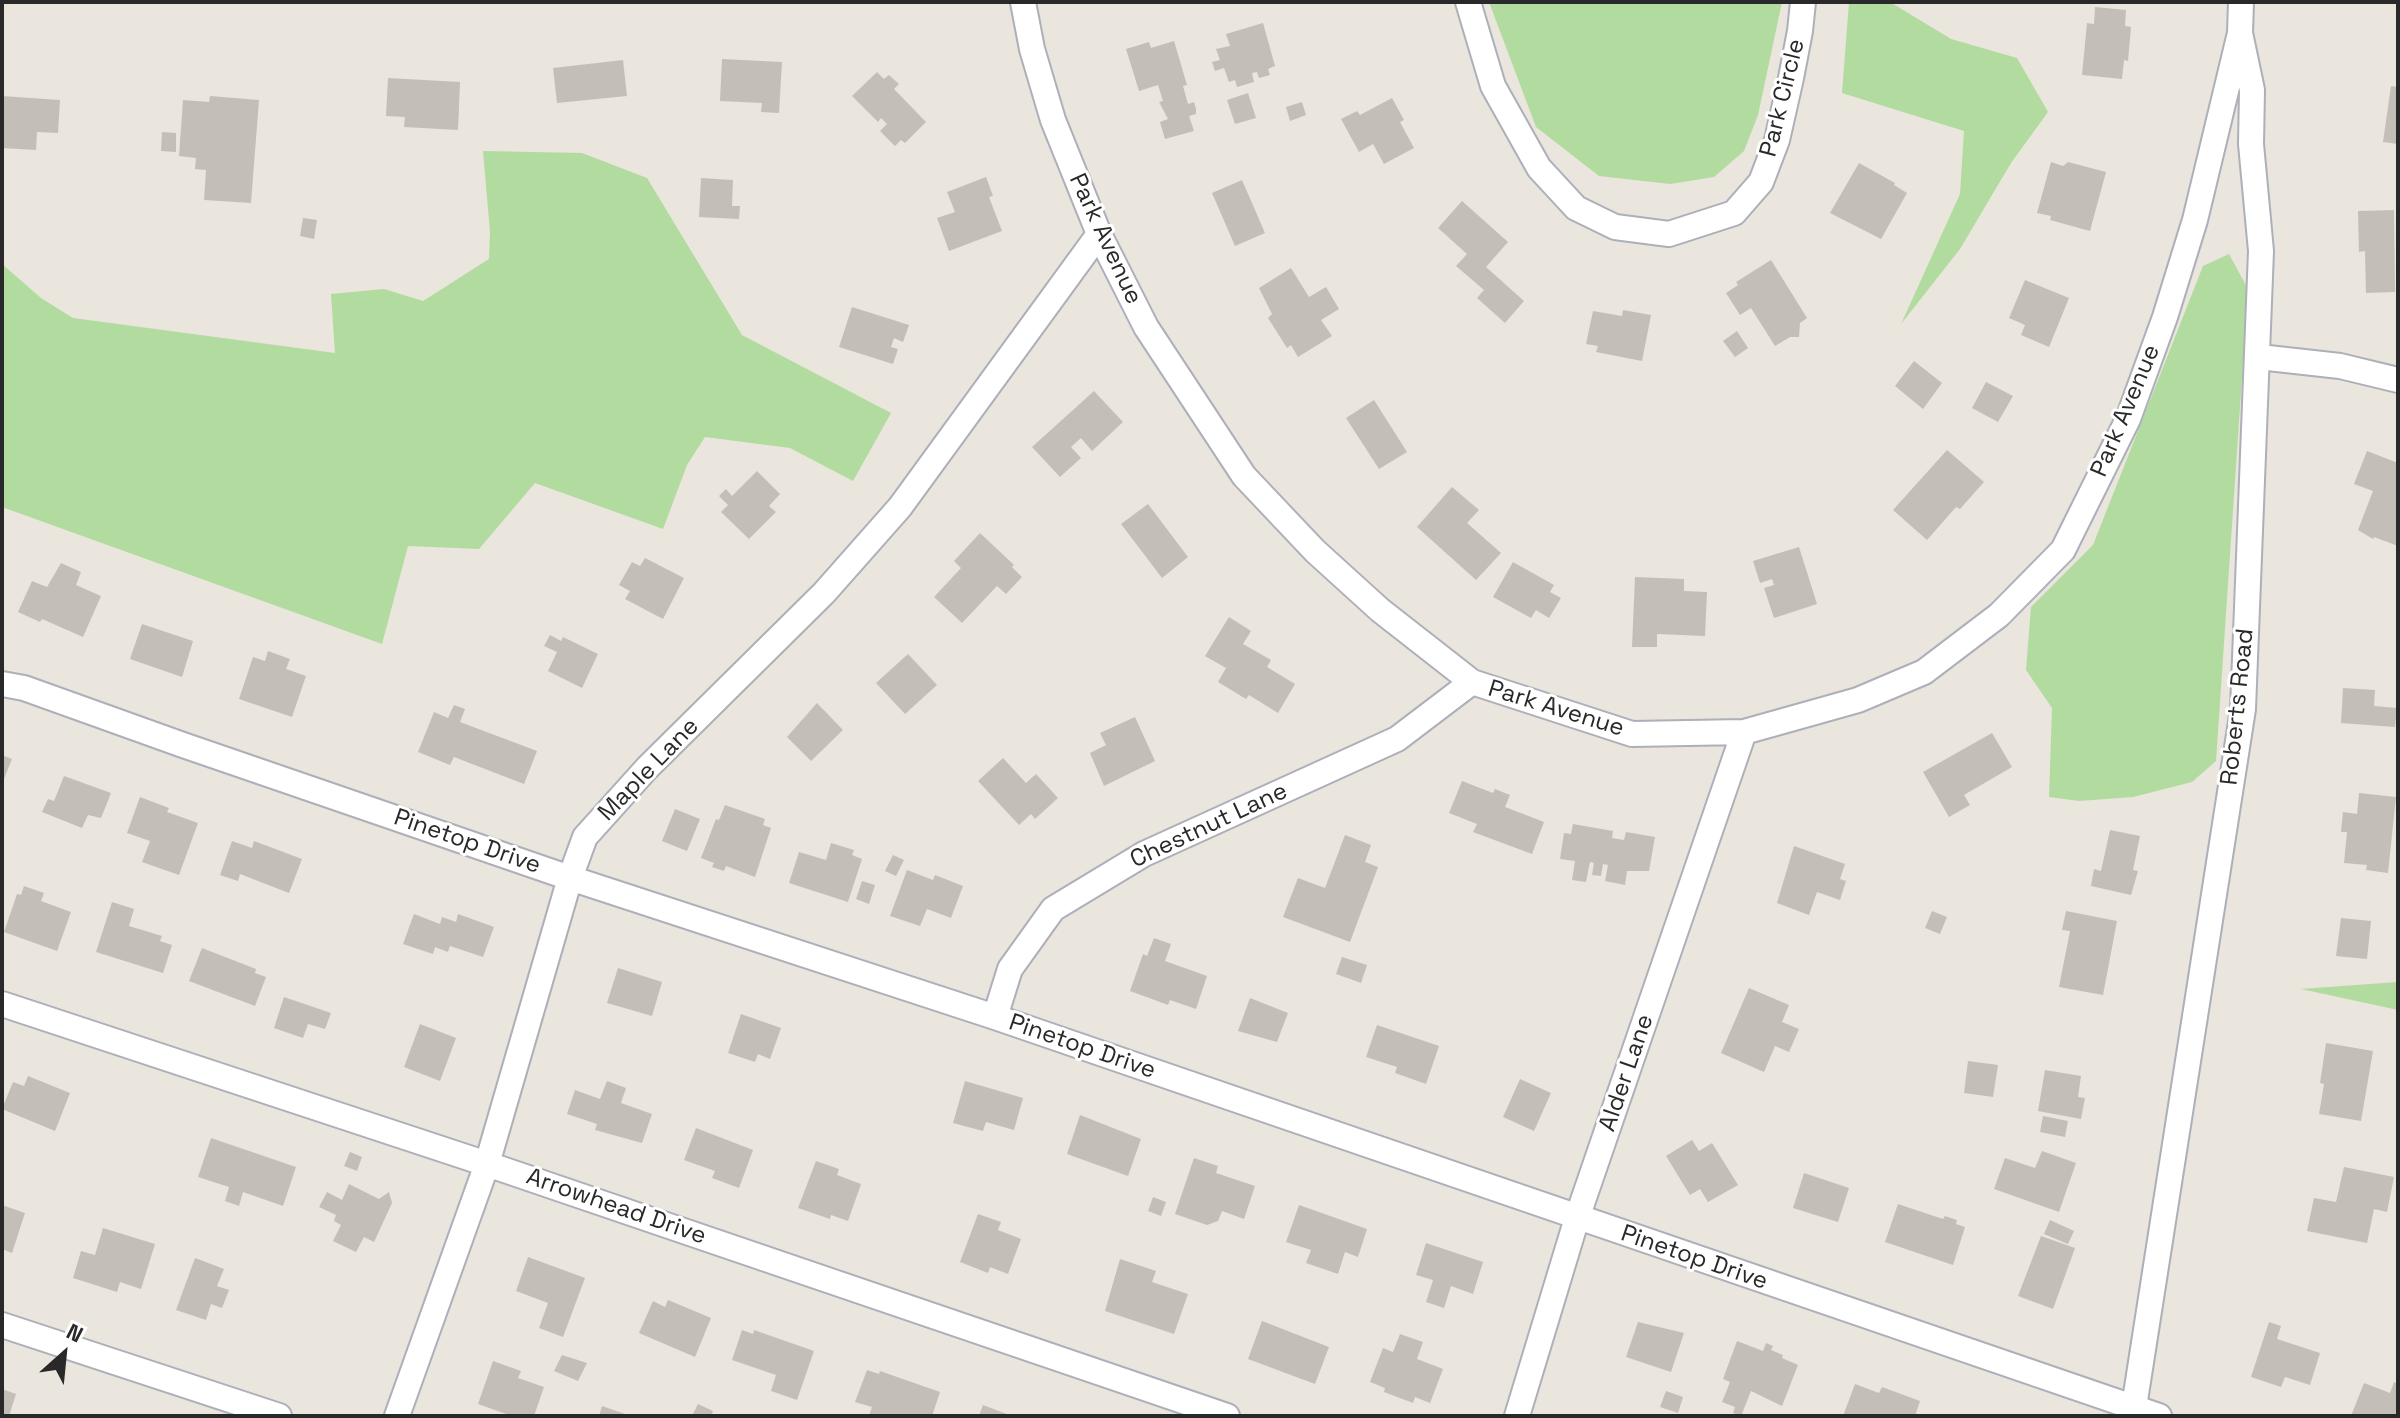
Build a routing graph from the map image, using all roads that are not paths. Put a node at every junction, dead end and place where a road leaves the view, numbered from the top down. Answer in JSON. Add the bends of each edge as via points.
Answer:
{"nodes":[{"id":1,"x":1023,"y":2,"type":"edge"},
{"id":2,"x":1468,"y":2,"type":"edge"},
{"id":3,"x":1803,"y":2,"type":"edge"},
{"id":4,"x":2241,"y":2,"type":"edge"},
{"id":5,"x":2240,"y":33,"type":"junction"},
{"id":6,"x":1099,"y":234,"type":"junction"},
{"id":7,"x":2259,"y":357,"type":"junction"},
{"id":8,"x":2398,"y":380,"type":"edge"},
{"id":9,"x":1472,"y":682,"type":"junction"},
{"id":10,"x":2,"y":684,"type":"edge"},
{"id":11,"x":1744,"y":732,"type":"junction"},
{"id":12,"x":570,"y":878,"type":"junction"},
{"id":13,"x":2,"y":1004,"type":"edge"},
{"id":14,"x":995,"y":1017,"type":"junction"},
{"id":15,"x":487,"y":1164,"type":"junction"},
{"id":16,"x":1577,"y":1218,"type":"junction"},
{"id":17,"x":2,"y":1325,"type":"edge"},
{"id":18,"x":2134,"y":1407,"type":"junction"},
{"id":19,"x":279,"y":1416,"type":"edge"},
{"id":20,"x":397,"y":1416,"type":"edge"},
{"id":21,"x":1227,"y":1416,"type":"edge"},
{"id":22,"x":1517,"y":1416,"type":"edge"},
{"id":23,"x":2159,"y":1416,"type":"edge"}],
"edges":[{"from":1,"to":6,"type":"street","name":"Park Avenue","via":[[1053,120]]},
{"from":2,"to":3,"type":"street","name":"Park Circle","via":[[1493,86],[1539,168],[1576,208],[1615,227],[1669,234],[1734,213],[1761,182],[1789,90]]},
{"from":4,"to":5,"type":"street","name":"Roberts Road"},
{"from":5,"to":7,"type":"street","name":"Roberts Road","via":[[2252,90],[2251,144],[2261,251]]},
{"from":5,"to":11,"type":"street","name":"Park Avenue","via":[[2195,220],[2165,317],[2128,419],[2063,550],[1999,615],[1924,672],[1858,700]]},
{"from":6,"to":9,"type":"street","name":"Park Avenue","via":[[1146,327],[1244,476],[1380,610]]},
{"from":6,"to":12,"type":"street","name":"Maple Lane","via":[[900,507],[824,593],[585,837]]},
{"from":7,"to":8,"type":"street","via":[[2340,366]]},
{"from":7,"to":18,"type":"street","name":"Roberts Road","via":[[2243,709]]},
{"from":9,"to":11,"type":"street","name":"Park Avenue","via":[[1632,734]]},
{"from":9,"to":14,"type":"street","name":"Chestnut Lane","via":[[1397,739],[1144,854],[1053,909],[1010,969]]},
{"from":10,"to":12,"type":"street","name":"Pinetop Drive"},
{"from":11,"to":16,"type":"street","name":"Alder Lane"},
{"from":12,"to":14,"type":"street","name":"Pinetop Drive"},
{"from":12,"to":15,"type":"street","name":"Maple Lane"},
{"from":13,"to":15,"type":"street","name":"Arrowhead Drive"},
{"from":14,"to":16,"type":"street","name":"Pinetop Drive"},
{"from":15,"to":20,"type":"street","name":"Maple Lane"},
{"from":15,"to":21,"type":"street","name":"Arrowhead Drive"},
{"from":16,"to":18,"type":"street","name":"Pinetop Drive"},
{"from":16,"to":22,"type":"street","name":"Alder Lane"},
{"from":17,"to":19,"type":"street"},
{"from":18,"to":23,"type":"street","name":"Pinetop Drive"}]}
